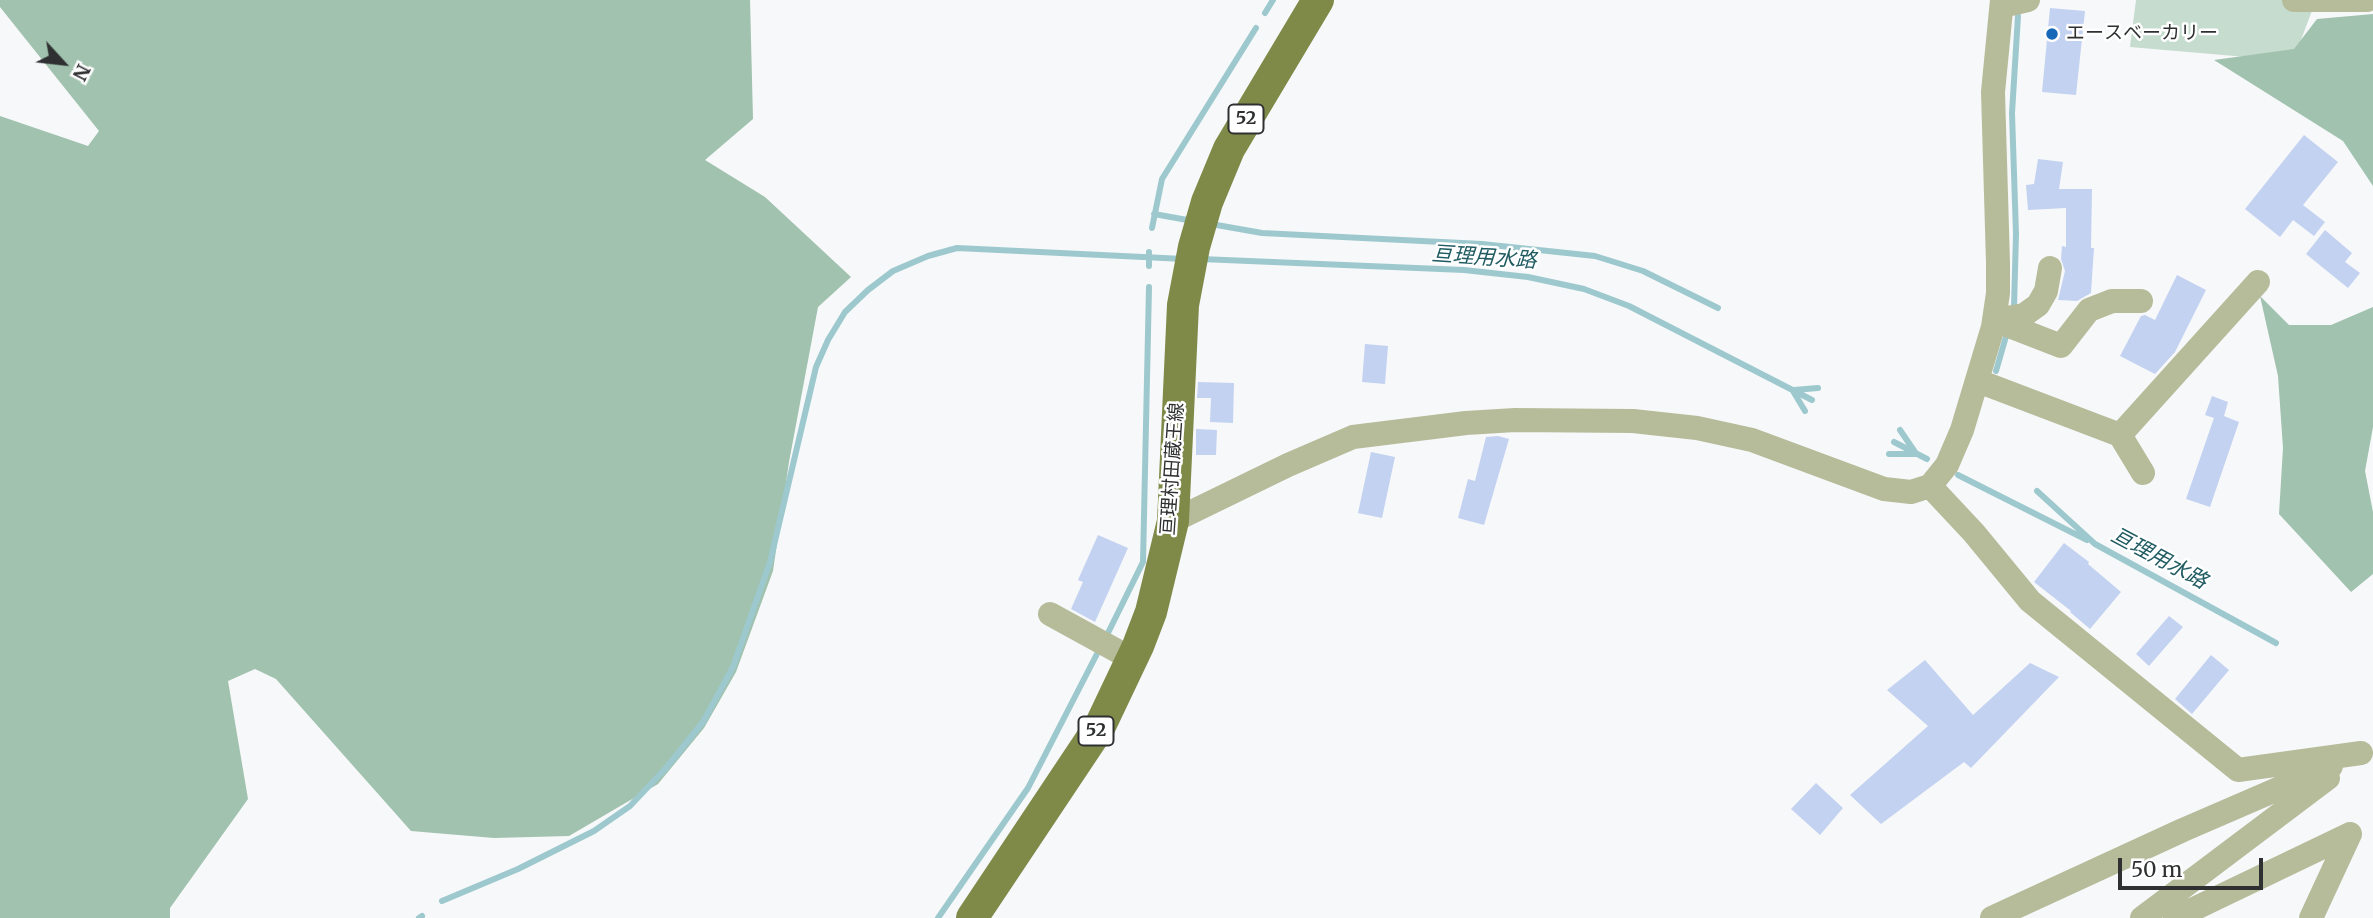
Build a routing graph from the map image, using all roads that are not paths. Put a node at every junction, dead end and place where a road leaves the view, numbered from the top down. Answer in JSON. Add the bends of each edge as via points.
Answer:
{"nodes":[{"id":1,"x":1318,"y":0,"type":"edge"},
{"id":2,"x":2028,"y":0,"type":"edge"},
{"id":3,"x":2294,"y":0,"type":"edge"},
{"id":4,"x":2367,"y":0,"type":"edge"},
{"id":5,"x":2002,"y":3,"type":"edge"},
{"id":6,"x":2050,"y":268,"type":"dead end"},
{"id":7,"x":2258,"y":282,"type":"dead end"},
{"id":8,"x":2141,"y":302,"type":"dead end"},
{"id":9,"x":1994,"y":320,"type":"junction"},
{"id":10,"x":1978,"y":381,"type":"junction"},
{"id":11,"x":2120,"y":435,"type":"junction"},
{"id":12,"x":2143,"y":473,"type":"dead end"},
{"id":13,"x":1930,"y":486,"type":"junction"},
{"id":14,"x":1173,"y":521,"type":"junction"},
{"id":15,"x":1049,"y":614,"type":"dead end"},
{"id":16,"x":1132,"y":660,"type":"junction"},
{"id":17,"x":2367,"y":748,"type":"edge"},
{"id":18,"x":972,"y":918,"type":"edge"},
{"id":19,"x":1992,"y":918,"type":"edge"},
{"id":20,"x":2142,"y":918,"type":"edge"},
{"id":21,"x":2175,"y":918,"type":"edge"},
{"id":22,"x":2311,"y":918,"type":"edge"}],
"edges":[{"from":1,"to":14,"type":"main road","name":"亘理村田蔵王線","number":"52","via":[[1229,149],[1207,202],[1183,306]]},
{"from":2,"to":5,"type":"street"},
{"from":3,"to":4,"type":"street"},
{"from":5,"to":9,"type":"street","via":[[1993,92],[1998,263]]},
{"from":6,"to":9,"type":"street","via":[[2038,305],[2024,315]]},
{"from":7,"to":11,"type":"street"},
{"from":8,"to":9,"type":"street","via":[[2112,301],[2089,310],[2061,346]]},
{"from":9,"to":10,"type":"street"},
{"from":10,"to":11,"type":"street"},
{"from":10,"to":13,"type":"street","via":[[1947,464]]},
{"from":11,"to":12,"type":"street"},
{"from":13,"to":14,"type":"street","via":[[1911,492],[1884,489],[1752,440],[1697,428],[1633,421],[1515,420],[1353,437]]},
{"from":13,"to":17,"type":"street","via":[[2030,601],[2238,770]]},
{"from":14,"to":16,"type":"main road","name":"亘理村田蔵王線","number":"52","via":[[1151,612]]},
{"from":15,"to":16,"type":"street"},
{"from":16,"to":18,"type":"main road","name":"亘理村田蔵王線","number":"52","via":[[1100,726]]},
{"from":17,"to":19,"type":"street"},
{"from":17,"to":20,"type":"street"},
{"from":21,"to":22,"type":"street","via":[[2350,834]]}]}
